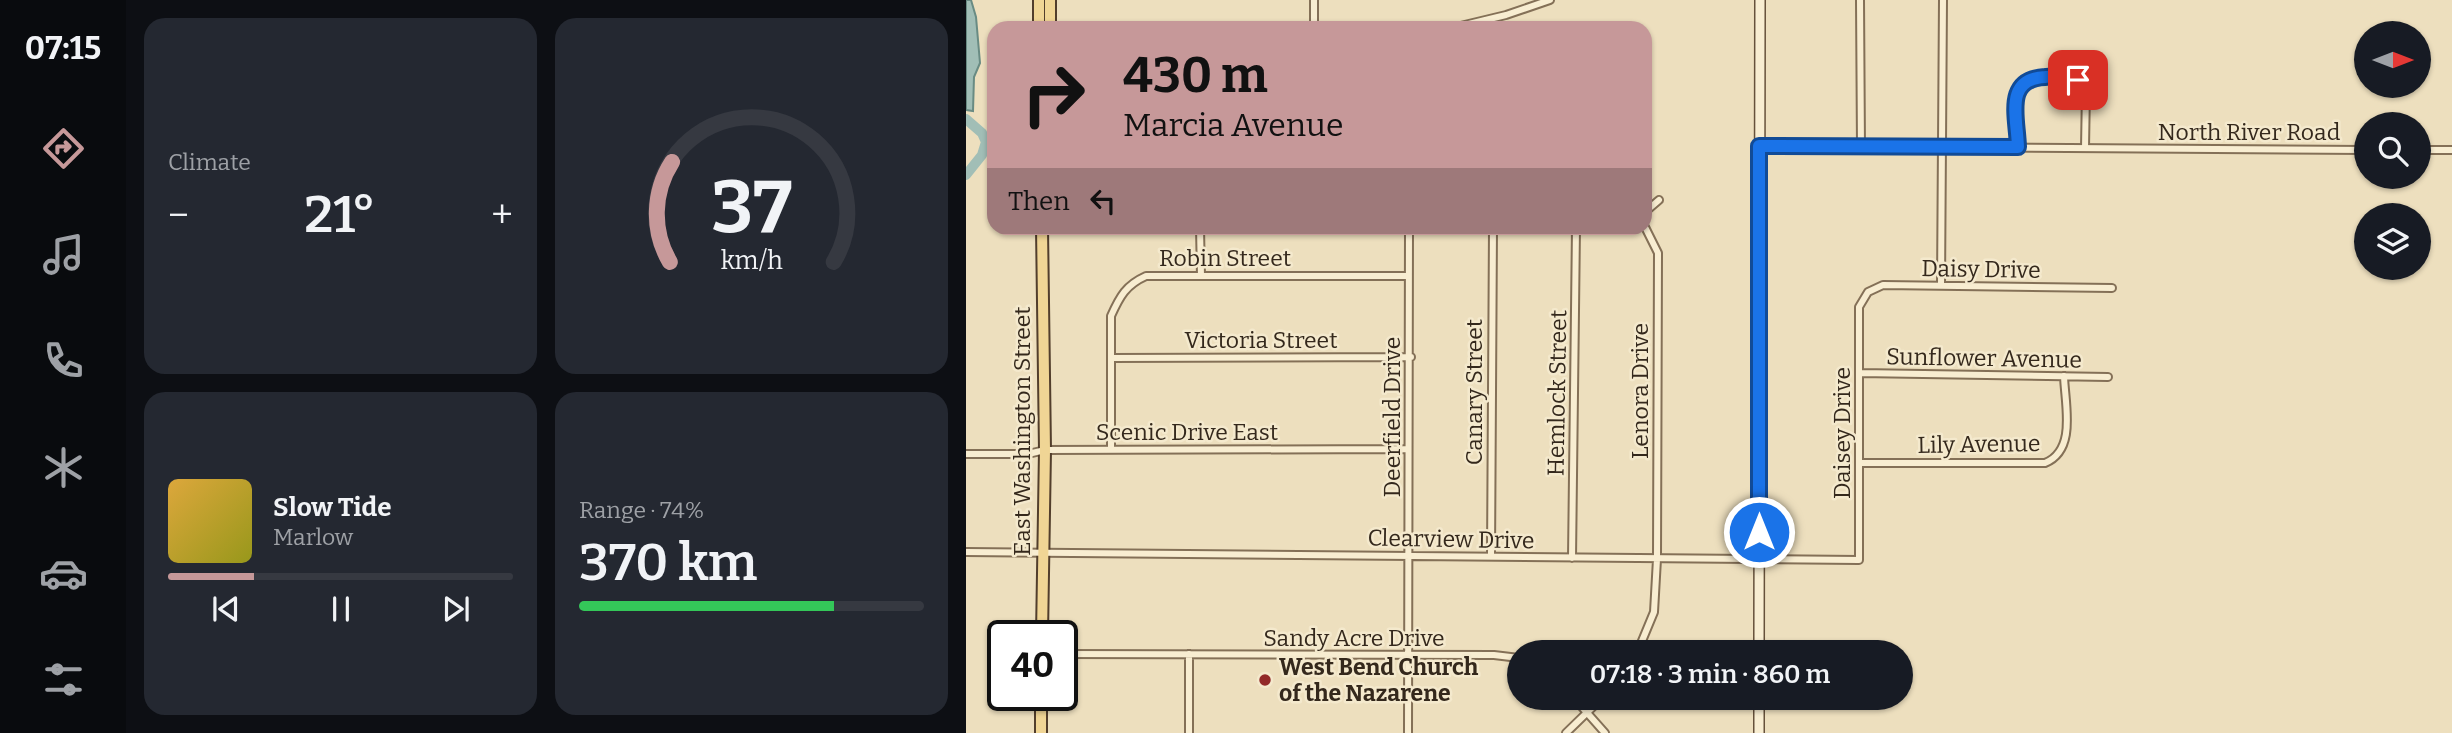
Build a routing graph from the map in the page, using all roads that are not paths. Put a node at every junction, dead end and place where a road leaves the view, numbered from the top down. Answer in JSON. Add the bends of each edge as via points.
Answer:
{"nodes":[{"id":1,"x":1039,"y":0,"type":"edge"},
{"id":2,"x":1049,"y":0,"type":"edge"},
{"id":3,"x":1314,"y":0,"type":"edge"},
{"id":4,"x":1550,"y":0,"type":"edge"},
{"id":5,"x":1760,"y":0,"type":"edge"},
{"id":6,"x":1860,"y":0,"type":"edge"},
{"id":7,"x":1943,"y":0,"type":"edge"},
{"id":8,"x":1039,"y":21,"type":"edge"},
{"id":9,"x":1050,"y":21,"type":"edge"},
{"id":10,"x":1314,"y":21,"type":"edge"},
{"id":11,"x":1481,"y":21,"type":"edge"},
{"id":12,"x":1759,"y":146,"type":"junction"},
{"id":13,"x":1861,"y":146,"type":"junction"},
{"id":14,"x":1943,"y":146,"type":"junction"},
{"id":15,"x":2018,"y":147,"type":"junction"},
{"id":16,"x":2085,"y":148,"type":"junction"},
{"id":17,"x":2354,"y":150,"type":"edge"},
{"id":18,"x":2431,"y":150,"type":"edge"},
{"id":19,"x":2452,"y":150,"type":"edge"},
{"id":20,"x":1659,"y":200,"type":"dead end"},
{"id":21,"x":1652,"y":206,"type":"edge"},
{"id":22,"x":1042,"y":235,"type":"edge"},
{"id":23,"x":1200,"y":235,"type":"edge"},
{"id":24,"x":1409,"y":235,"type":"edge"},
{"id":25,"x":1493,"y":235,"type":"edge"},
{"id":26,"x":1576,"y":235,"type":"edge"},
{"id":27,"x":1649,"y":235,"type":"edge"},
{"id":28,"x":1201,"y":276,"type":"junction"},
{"id":29,"x":1408,"y":276,"type":"junction"},
{"id":30,"x":1941,"y":286,"type":"junction"},
{"id":31,"x":2112,"y":288,"type":"dead end"},
{"id":32,"x":1859,"y":307,"type":"joint"},
{"id":33,"x":1411,"y":357,"type":"junction"},
{"id":34,"x":1111,"y":358,"type":"junction"},
{"id":35,"x":1860,"y":373,"type":"junction"},
{"id":36,"x":2064,"y":376,"type":"junction"},
{"id":37,"x":2108,"y":377,"type":"dead end"},
{"id":38,"x":1111,"y":449,"type":"junction"},
{"id":39,"x":1408,"y":449,"type":"junction"},
{"id":40,"x":1045,"y":450,"type":"junction"},
{"id":41,"x":966,"y":454,"type":"edge"},
{"id":42,"x":1859,"y":463,"type":"junction"},
{"id":43,"x":966,"y":552,"type":"edge"},
{"id":44,"x":1043,"y":552,"type":"junction"},
{"id":45,"x":1409,"y":556,"type":"junction"},
{"id":46,"x":1491,"y":556,"type":"junction"},
{"id":47,"x":1572,"y":558,"type":"junction"},
{"id":48,"x":1657,"y":559,"type":"junction"},
{"id":49,"x":1759,"y":559,"type":"junction"},
{"id":50,"x":1859,"y":560,"type":"joint"},
{"id":51,"x":1042,"y":620,"type":"edge"},
{"id":52,"x":1642,"y":640,"type":"edge"},
{"id":53,"x":1759,"y":640,"type":"edge"},
{"id":54,"x":1078,"y":654,"type":"edge"},
{"id":55,"x":1189,"y":654,"type":"junction"},
{"id":56,"x":1407,"y":656,"type":"junction"},
{"id":57,"x":1507,"y":657,"type":"edge"},
{"id":58,"x":1584,"y":710,"type":"edge"},
{"id":59,"x":1590,"y":710,"type":"edge"},
{"id":60,"x":1759,"y":710,"type":"edge"},
{"id":61,"x":1041,"y":711,"type":"edge"},
{"id":62,"x":1587,"y":713,"type":"junction"},
{"id":63,"x":1041,"y":733,"type":"edge"},
{"id":64,"x":1189,"y":733,"type":"edge"},
{"id":65,"x":1408,"y":733,"type":"edge"},
{"id":66,"x":1566,"y":733,"type":"edge"},
{"id":67,"x":1605,"y":733,"type":"edge"},
{"id":68,"x":1759,"y":733,"type":"edge"}],
"edges":[{"from":1,"to":8,"type":"main road"},
{"from":2,"to":9,"type":"main road"},
{"from":3,"to":10,"type":"street"},
{"from":4,"to":11,"type":"street"},
{"from":5,"to":12,"type":"street"},
{"from":6,"to":13,"type":"street"},
{"from":7,"to":14,"type":"street"},
{"from":12,"to":13,"type":"street","name":"North River Road"},
{"from":12,"to":49,"type":"street"},
{"from":13,"to":14,"type":"street","name":"North River Road"},
{"from":14,"to":15,"type":"street","name":"North River Road"},
{"from":14,"to":30,"type":"street"},
{"from":15,"to":16,"type":"street","name":"North River Road"},
{"from":15,"to":16,"type":"street","via":[[2016,94],[2021,83],[2032,77],[2072,76],[2086,90]]},
{"from":16,"to":17,"type":"street","name":"North River Road"},
{"from":18,"to":19,"type":"street"},
{"from":20,"to":21,"type":"street"},
{"from":22,"to":40,"type":"main road","name":"East Washington Street"},
{"from":23,"to":28,"type":"street"},
{"from":24,"to":29,"type":"street","name":"Deerfield Drive"},
{"from":25,"to":46,"type":"street","name":"Canary Street"},
{"from":26,"to":47,"type":"street","name":"Hemlock Street"},
{"from":27,"to":48,"type":"street","name":"Lenora Drive","via":[[1658,253]]},
{"from":28,"to":29,"type":"street","name":"Robin Street"},
{"from":28,"to":34,"type":"street","name":"Robin Street","via":[[1146,276],[1130,283],[1111,316]]},
{"from":29,"to":33,"type":"street","name":"Deerfield Drive"},
{"from":30,"to":31,"type":"street","name":"Daisy Drive"},
{"from":30,"to":32,"type":"street","name":"Daisy Drive","via":[[1882,285],[1868,292]]},
{"from":32,"to":35,"type":"street","name":"Daisey Drive"},
{"from":33,"to":34,"type":"street","name":"Victoria Street"},
{"from":33,"to":39,"type":"street","name":"Deerfield Drive"},
{"from":34,"to":38,"type":"street","name":"Robin Street"},
{"from":35,"to":36,"type":"street","name":"Sunflower Avenue"},
{"from":35,"to":42,"type":"street","name":"Daisey Drive"},
{"from":36,"to":37,"type":"street","name":"Sunflower Avenue"},
{"from":36,"to":42,"type":"street","name":"Lily Avenue","via":[[2067,442],[2056,459],[2045,463]]},
{"from":38,"to":39,"type":"street","name":"Scenic Drive East"},
{"from":38,"to":40,"type":"street","name":"Scenic Drive East"},
{"from":39,"to":45,"type":"street","name":"Deerfield Drive"},
{"from":40,"to":41,"type":"street","name":"Scenic Drive East"},
{"from":40,"to":44,"type":"main road","name":"East Washington Street"},
{"from":42,"to":50,"type":"street","name":"Daisey Drive"},
{"from":43,"to":44,"type":"street","name":"Clearview Drive"},
{"from":44,"to":45,"type":"street","name":"Clearview Drive"},
{"from":44,"to":51,"type":"main road","name":"East Washington Street"},
{"from":45,"to":46,"type":"street","name":"Clearview Drive"},
{"from":45,"to":56,"type":"street","name":"Deerfield Drive"},
{"from":46,"to":47,"type":"street","name":"Clearview Drive"},
{"from":47,"to":48,"type":"street","name":"Clearview Drive"},
{"from":48,"to":49,"type":"street","name":"Clearview Drive"},
{"from":48,"to":52,"type":"street","name":"Lenora Drive","via":[[1654,612]]},
{"from":49,"to":50,"type":"street","name":"Clearview Drive"},
{"from":49,"to":53,"type":"street"},
{"from":54,"to":55,"type":"street","name":"Sandy Acre Drive"},
{"from":55,"to":56,"type":"street","name":"Sandy Acre Drive"},
{"from":55,"to":64,"type":"street"},
{"from":56,"to":57,"type":"street","name":"Sandy Acre Drive"},
{"from":56,"to":65,"type":"street","name":"Deerfield Drive"},
{"from":58,"to":62,"type":"street"},
{"from":59,"to":62,"type":"street"},
{"from":60,"to":68,"type":"street"},
{"from":61,"to":63,"type":"main road"},
{"from":62,"to":66,"type":"street"},
{"from":62,"to":67,"type":"street"}]}
